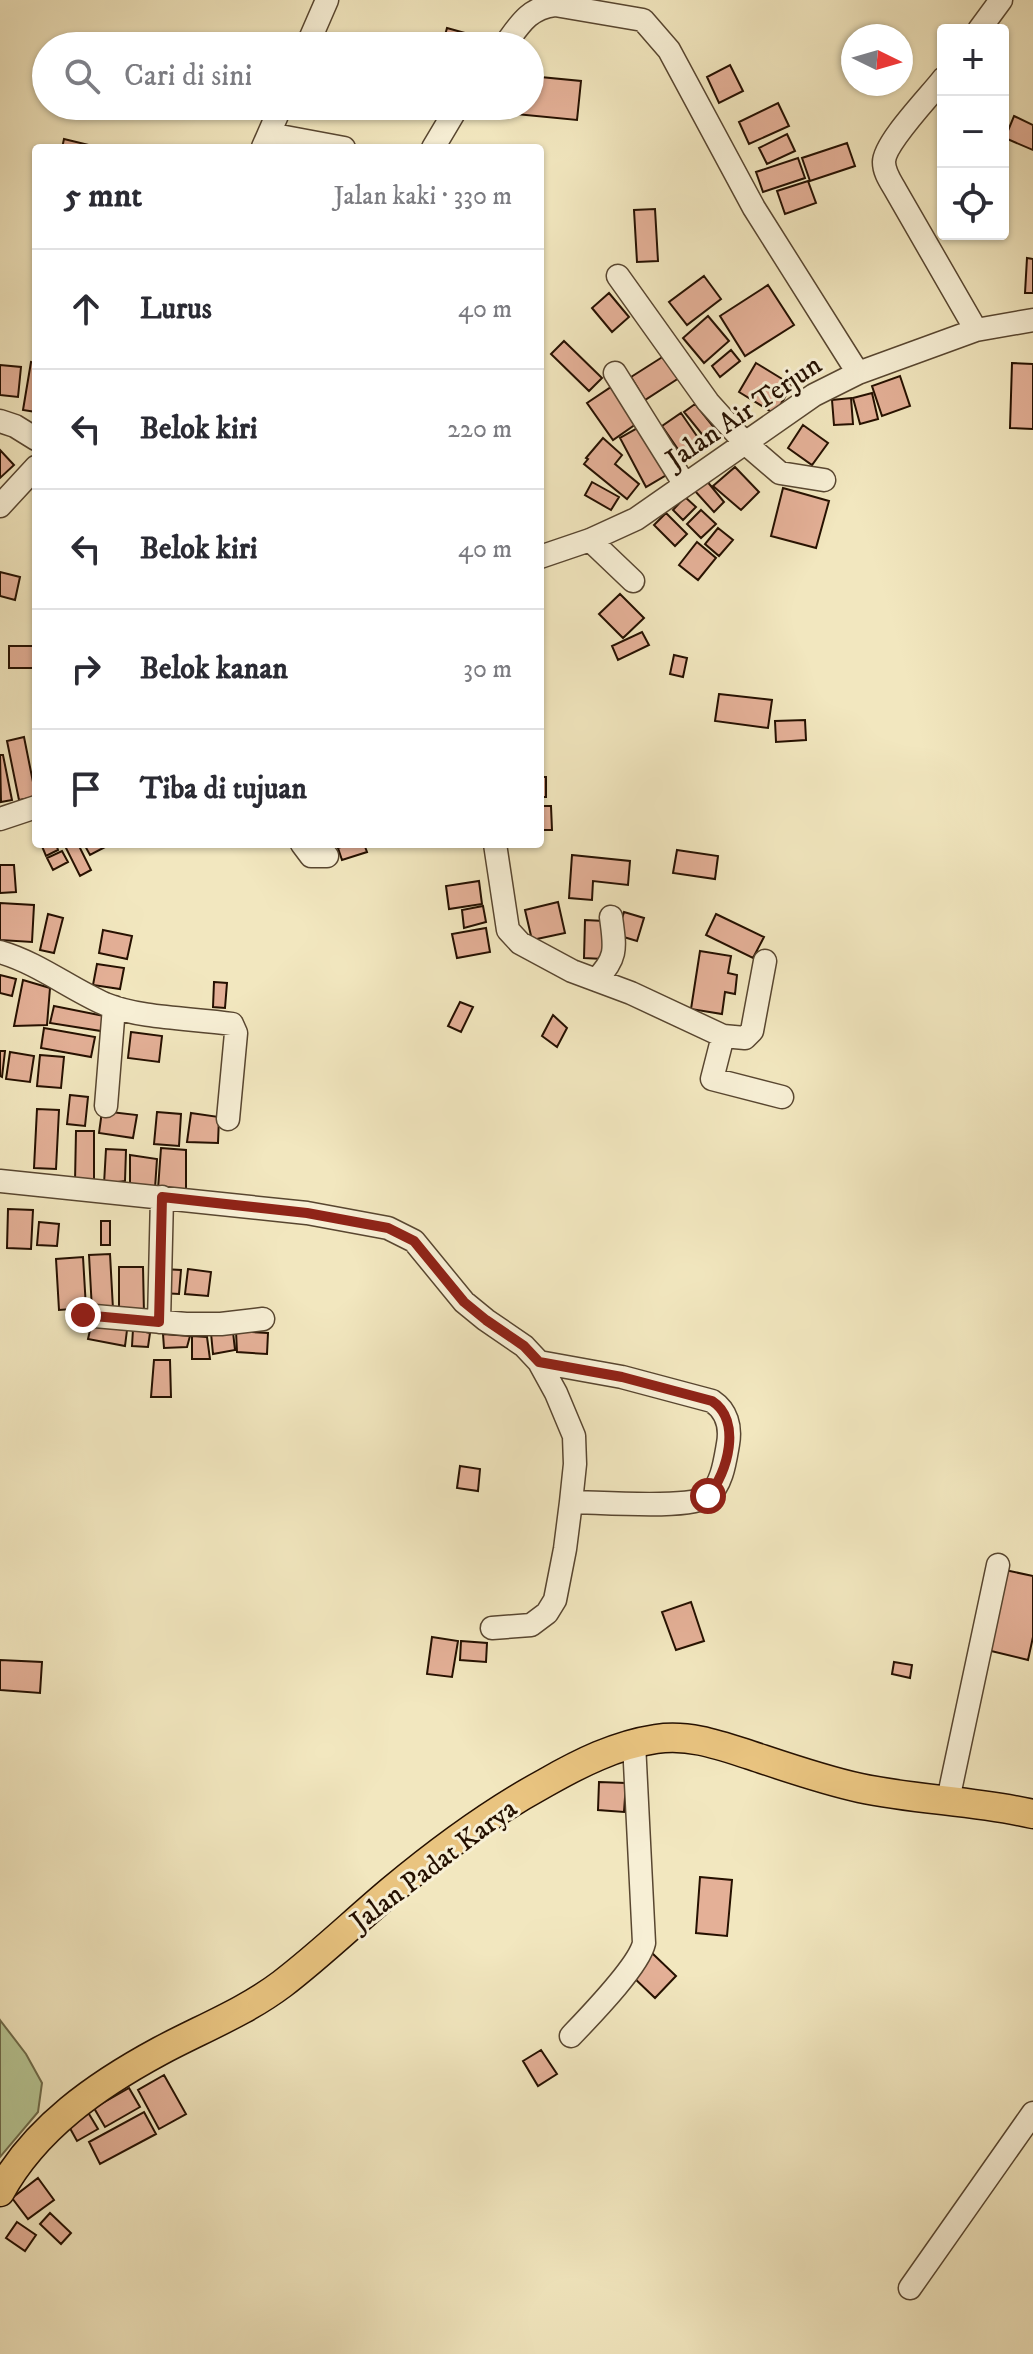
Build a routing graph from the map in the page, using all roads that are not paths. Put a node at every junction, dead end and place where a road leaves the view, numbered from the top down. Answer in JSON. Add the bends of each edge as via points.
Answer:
{"nodes":[{"id":1,"x":327,"y":0,"type":"edge"},
{"id":2,"x":1001,"y":0,"type":"edge"},
{"id":3,"x":983,"y":24,"type":"edge"},
{"id":4,"x":313,"y":32,"type":"edge"},
{"id":5,"x":515,"y":32,"type":"edge"},
{"id":6,"x":937,"y":86,"type":"edge"},
{"id":7,"x":275,"y":120,"type":"edge"},
{"id":8,"x":450,"y":120,"type":"edge"},
{"id":9,"x":266,"y":141,"type":"edge"},
{"id":10,"x":299,"y":144,"type":"edge"},
{"id":11,"x":435,"y":144,"type":"edge"},
{"id":12,"x":618,"y":276,"type":"dead end"},
{"id":13,"x":1033,"y":320,"type":"edge"},
{"id":14,"x":976,"y":330,"type":"junction"},
{"id":15,"x":615,"y":373,"type":"dead end"},
{"id":16,"x":858,"y":373,"type":"junction"},
{"id":17,"x":0,"y":421,"type":"edge"},
{"id":18,"x":32,"y":437,"type":"edge"},
{"id":19,"x":745,"y":443,"type":"junction"},
{"id":20,"x":32,"y":471,"type":"edge"},
{"id":21,"x":824,"y":480,"type":"dead end"},
{"id":22,"x":685,"y":485,"type":"junction"},
{"id":23,"x":0,"y":506,"type":"edge"},
{"id":24,"x":590,"y":540,"type":"junction"},
{"id":25,"x":544,"y":556,"type":"edge"},
{"id":26,"x":633,"y":581,"type":"dead end"},
{"id":27,"x":32,"y":808,"type":"edge"},
{"id":28,"x":0,"y":819,"type":"edge"},
{"id":29,"x":305,"y":848,"type":"edge"},
{"id":30,"x":496,"y":848,"type":"edge"},
{"id":31,"x":327,"y":856,"type":"dead end"},
{"id":32,"x":611,"y":917,"type":"dead end"},
{"id":33,"x":0,"y":952,"type":"edge"},
{"id":34,"x":765,"y":961,"type":"dead end"},
{"id":35,"x":596,"y":980,"type":"junction"},
{"id":36,"x":114,"y":1007,"type":"junction"},
{"id":37,"x":723,"y":1036,"type":"junction"},
{"id":38,"x":782,"y":1097,"type":"dead end"},
{"id":39,"x":106,"y":1106,"type":"dead end"},
{"id":40,"x":228,"y":1119,"type":"dead end"},
{"id":41,"x":0,"y":1181,"type":"edge"},
{"id":42,"x":162,"y":1197,"type":"junction"},
{"id":43,"x":83,"y":1315,"type":"dead end"},
{"id":44,"x":263,"y":1319,"type":"dead end"},
{"id":45,"x":159,"y":1322,"type":"junction"},
{"id":46,"x":539,"y":1362,"type":"junction"},
{"id":47,"x":571,"y":1502,"type":"junction"},
{"id":48,"x":998,"y":1565,"type":"dead end"},
{"id":49,"x":492,"y":1628,"type":"dead end"},
{"id":50,"x":634,"y":1743,"type":"junction"},
{"id":51,"x":948,"y":1800,"type":"junction"},
{"id":52,"x":1033,"y":1814,"type":"edge"},
{"id":53,"x":571,"y":2036,"type":"dead end"},
{"id":54,"x":1033,"y":2113,"type":"edge"},
{"id":55,"x":0,"y":2192,"type":"edge"},
{"id":56,"x":910,"y":2288,"type":"dead end"}],
"edges":[{"from":1,"to":4,"type":"street"},
{"from":2,"to":3,"type":"street"},
{"from":5,"to":16,"type":"street","via":[[529,15],[555,5],[643,20],[669,50],[754,208]]},
{"from":6,"to":14,"type":"street","via":[[887,148],[885,172]]},
{"from":7,"to":9,"type":"street"},
{"from":8,"to":11,"type":"street"},
{"from":9,"to":10,"type":"street"},
{"from":12,"to":19,"type":"street","via":[[708,402]]},
{"from":13,"to":14,"type":"street","name":"Jalan Air Terjun"},
{"from":14,"to":16,"type":"street","name":"Jalan Air Terjun"},
{"from":15,"to":22,"type":"street"},
{"from":16,"to":19,"type":"street","name":"Jalan Air Terjun","via":[[814,395]]},
{"from":17,"to":18,"type":"street"},
{"from":19,"to":21,"type":"street","via":[[780,473]]},
{"from":19,"to":22,"type":"street","name":"Jalan Air Terjun"},
{"from":20,"to":23,"type":"street"},
{"from":22,"to":24,"type":"street","name":"Jalan Air Terjun","via":[[636,519]]},
{"from":24,"to":25,"type":"street","name":"Jalan Air Terjun"},
{"from":24,"to":26,"type":"street"},
{"from":27,"to":28,"type":"street"},
{"from":29,"to":31,"type":"street","via":[[311,856]]},
{"from":30,"to":35,"type":"street","via":[[511,935]]},
{"from":32,"to":35,"type":"street","via":[[612,960]]},
{"from":33,"to":36,"type":"street"},
{"from":34,"to":37,"type":"street","via":[[752,1031],[745,1038]]},
{"from":35,"to":37,"type":"street"},
{"from":36,"to":39,"type":"street"},
{"from":36,"to":40,"type":"street","via":[[235,1027]]},
{"from":37,"to":38,"type":"street","via":[[712,1079]]},
{"from":41,"to":42,"type":"street"},
{"from":42,"to":45,"type":"street"},
{"from":42,"to":46,"type":"street","via":[[307,1213],[402,1233],[464,1302]]},
{"from":43,"to":45,"type":"street"},
{"from":44,"to":45,"type":"street"},
{"from":46,"to":47,"type":"street","via":[[574,1436]]},
{"from":46,"to":47,"type":"street","via":[[712,1401],[721,1407],[730,1432],[724,1467],[712,1493],[703,1499],[678,1504]]},
{"from":47,"to":49,"type":"street","via":[[558,1592],[550,1608],[527,1626]]},
{"from":48,"to":51,"type":"street"},
{"from":50,"to":51,"type":"main road","name":"Jalan Padat Karya","via":[[699,1740],[859,1788]]},
{"from":50,"to":53,"type":"street","via":[[644,1943],[639,1956]]},
{"from":50,"to":55,"type":"main road","name":"Jalan Padat Karya","via":[[572,1767],[513,1801],[456,1839],[281,1985],[96,2089],[43,2133]]},
{"from":51,"to":52,"type":"main road","name":"Jalan Padat Karya"},
{"from":54,"to":56,"type":"street"}]}
